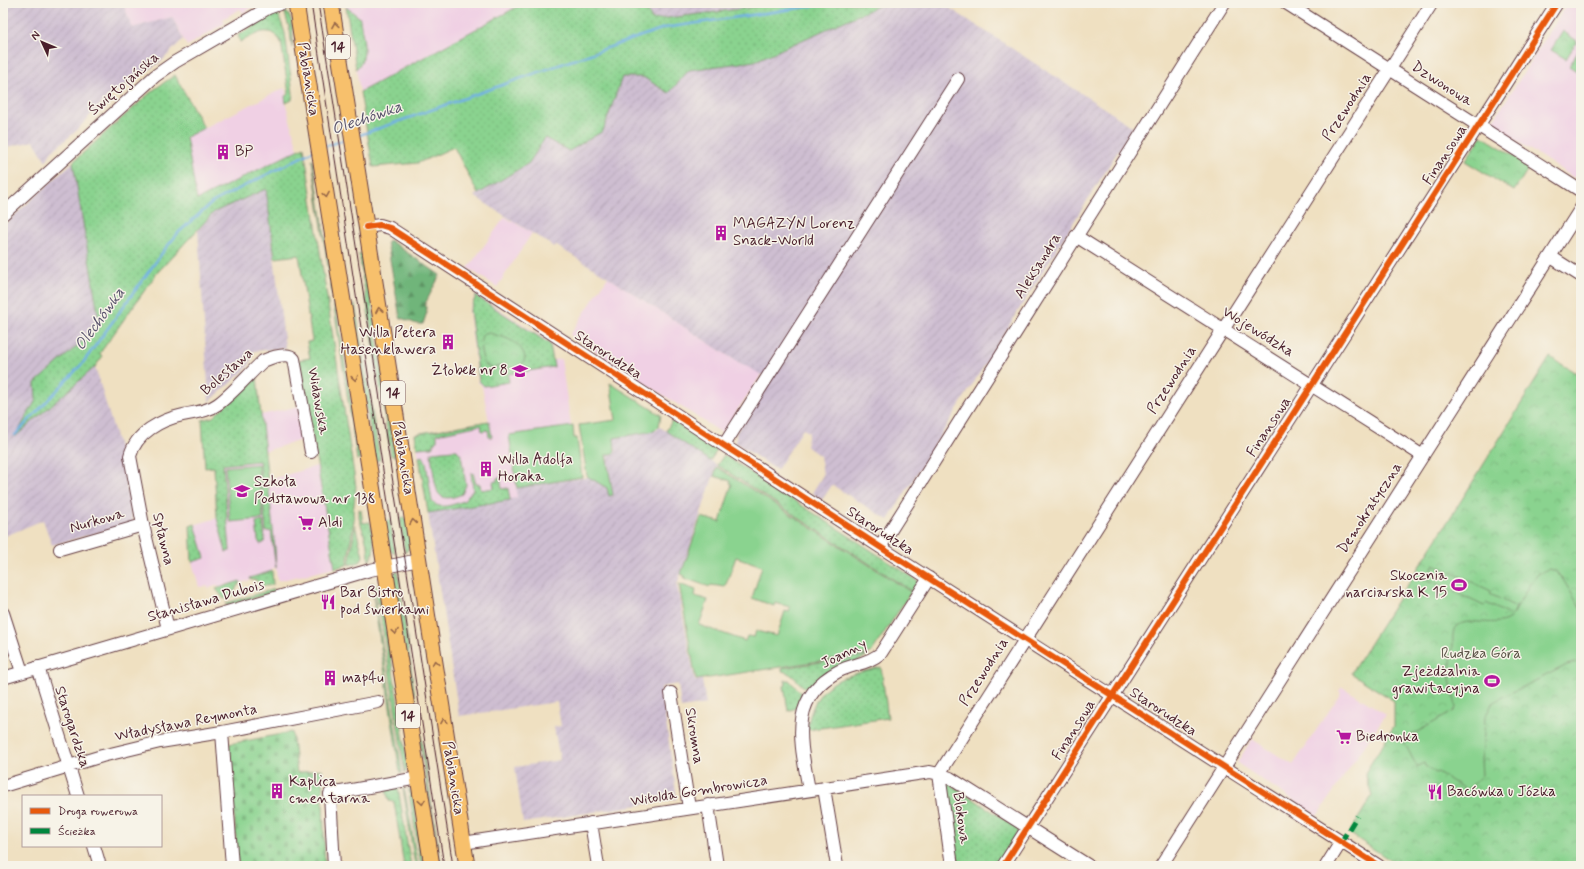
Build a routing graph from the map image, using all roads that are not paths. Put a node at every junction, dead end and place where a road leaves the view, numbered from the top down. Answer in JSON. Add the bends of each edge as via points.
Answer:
{"nodes":[{"id":1,"x":282,"y":3,"type":"edge"},
{"id":2,"x":296,"y":3,"type":"edge"},
{"id":3,"x":331,"y":3,"type":"edge"},
{"id":4,"x":1224,"y":3,"type":"edge"},
{"id":5,"x":1286,"y":3,"type":"edge"},
{"id":6,"x":1432,"y":3,"type":"edge"},
{"id":7,"x":1558,"y":3,"type":"edge"},
{"id":8,"x":1390,"y":70,"type":"junction"},
{"id":9,"x":958,"y":79,"type":"dead end"},
{"id":10,"x":1479,"y":127,"type":"junction"},
{"id":11,"x":1581,"y":191,"type":"edge"},
{"id":12,"x":1581,"y":208,"type":"edge"},
{"id":13,"x":3,"y":214,"type":"edge"},
{"id":14,"x":366,"y":227,"type":"junction"},
{"id":15,"x":1076,"y":236,"type":"junction"},
{"id":16,"x":1551,"y":257,"type":"junction"},
{"id":17,"x":1581,"y":276,"type":"edge"},
{"id":18,"x":1224,"y":329,"type":"junction"},
{"id":19,"x":292,"y":356,"type":"joint"},
{"id":20,"x":1312,"y":385,"type":"junction"},
{"id":21,"x":724,"y":445,"type":"junction"},
{"id":22,"x":311,"y":452,"type":"dead end"},
{"id":23,"x":130,"y":456,"type":"joint"},
{"id":24,"x":1423,"y":456,"type":"junction"},
{"id":25,"x":143,"y":525,"type":"junction"},
{"id":26,"x":880,"y":547,"type":"junction"},
{"id":27,"x":60,"y":549,"type":"dead end"},
{"id":28,"x":419,"y":560,"type":"junction"},
{"id":29,"x":385,"y":566,"type":"junction"},
{"id":30,"x":929,"y":578,"type":"junction"},
{"id":31,"x":3,"y":613,"type":"edge"},
{"id":32,"x":168,"y":629,"type":"junction"},
{"id":33,"x":1024,"y":639,"type":"junction"},
{"id":34,"x":38,"y":667,"type":"junction"},
{"id":35,"x":22,"y":672,"type":"junction"},
{"id":36,"x":3,"y":678,"type":"edge"},
{"id":37,"x":671,"y":693,"type":"dead end"},
{"id":38,"x":1112,"y":694,"type":"junction"},
{"id":39,"x":378,"y":702,"type":"dead end"},
{"id":40,"x":222,"y":732,"type":"junction"},
{"id":41,"x":68,"y":766,"type":"junction"},
{"id":42,"x":1224,"y":767,"type":"junction"},
{"id":43,"x":939,"y":774,"type":"junction"},
{"id":44,"x":418,"y":778,"type":"junction"},
{"id":45,"x":3,"y":786,"type":"edge"},
{"id":46,"x":824,"y":788,"type":"junction"},
{"id":47,"x":809,"y":790,"type":"junction"},
{"id":48,"x":78,"y":795,"type":"edge"},
{"id":49,"x":708,"y":805,"type":"junction"},
{"id":50,"x":689,"y":808,"type":"junction"},
{"id":51,"x":591,"y":823,"type":"junction"},
{"id":52,"x":1028,"y":827,"type":"junction"},
{"id":53,"x":1341,"y":842,"type":"junction"},
{"id":54,"x":463,"y":843,"type":"junction"},
{"id":55,"x":94,"y":847,"type":"edge"},
{"id":56,"x":100,"y":866,"type":"edge"},
{"id":57,"x":232,"y":866,"type":"edge"},
{"id":58,"x":334,"y":866,"type":"edge"},
{"id":59,"x":432,"y":866,"type":"edge"},
{"id":60,"x":467,"y":866,"type":"edge"},
{"id":61,"x":598,"y":866,"type":"edge"},
{"id":62,"x":717,"y":866,"type":"edge"},
{"id":63,"x":837,"y":866,"type":"edge"},
{"id":64,"x":952,"y":866,"type":"edge"},
{"id":65,"x":1003,"y":866,"type":"edge"},
{"id":66,"x":1089,"y":866,"type":"edge"},
{"id":67,"x":1161,"y":866,"type":"edge"},
{"id":68,"x":1326,"y":866,"type":"edge"},
{"id":69,"x":1379,"y":866,"type":"edge"}],
"edges":[{"from":1,"to":13,"type":"street","name":"Świętojańska","via":[[268,8],[155,76]]},
{"from":2,"to":29,"type":"main road","name":"Pabianicka","number":"14","one_way":true},
{"from":14,"to":3,"type":"main road","name":"Pabianicka","number":"14","one_way":true},
{"from":4,"to":15,"type":"street","name":"Aleksandra"},
{"from":5,"to":8,"type":"street","name":"Dzwonowa"},
{"from":6,"to":8,"type":"street","name":"Przewodnia"},
{"from":7,"to":10,"type":"street","name":"Finansowa"},
{"from":8,"to":10,"type":"street","name":"Dzwonowa"},
{"from":8,"to":18,"type":"street","name":"Przewodnia"},
{"from":9,"to":21,"type":"street"},
{"from":10,"to":11,"type":"street","name":"Dzwonowa"},
{"from":10,"to":20,"type":"street","name":"Finansowa"},
{"from":12,"to":16,"type":"street","name":"Demokratyczna"},
{"from":14,"to":21,"type":"street","name":"Starorudzka","via":[[380,225],[390,228]]},
{"from":28,"to":14,"type":"main road","name":"Pabianicka","number":"14","one_way":true},
{"from":15,"to":18,"type":"street","name":"Wojewódzka"},
{"from":15,"to":26,"type":"street","name":"Aleksandra"},
{"from":16,"to":17,"type":"street"},
{"from":16,"to":24,"type":"street","name":"Demokratyczna"},
{"from":18,"to":20,"type":"street","name":"Wojewódzka"},
{"from":18,"to":33,"type":"street","name":"Przewodnia"},
{"from":19,"to":22,"type":"street","name":"Widawska"},
{"from":19,"to":23,"type":"street","name":"Bolesława","via":[[269,358],[262,362],[218,404],[208,410],[167,419],[148,430],[132,447]]},
{"from":20,"to":24,"type":"street","name":"Wojewódzka"},
{"from":20,"to":38,"type":"street","name":"Finansowa"},
{"from":21,"to":26,"type":"street","name":"Starorudzka"},
{"from":23,"to":25,"type":"street","name":"Spławna"},
{"from":24,"to":42,"type":"street","name":"Demokratyczna"},
{"from":25,"to":27,"type":"street","name":"Nurkowa"},
{"from":25,"to":32,"type":"street","name":"Spławna"},
{"from":26,"to":30,"type":"street","name":"Starorudzka"},
{"from":28,"to":29,"type":"street","name":"Stanisława Dubois"},
{"from":54,"to":28,"type":"main road","name":"Pabianicka","number":"14","one_way":true},
{"from":29,"to":32,"type":"street","name":"Stanisława Dubois"},
{"from":29,"to":44,"type":"main road","name":"Pabianicka","number":"14","one_way":true},
{"from":30,"to":33,"type":"street","name":"Starorudzka"},
{"from":30,"to":47,"type":"street","name":"Joanny","via":[[880,653],[870,660],[833,674],[809,699],[800,729]]},
{"from":31,"to":35,"type":"street"},
{"from":32,"to":34,"type":"street","name":"Stanisława Dubois"},
{"from":33,"to":38,"type":"street","name":"Starorudzka"},
{"from":33,"to":43,"type":"street","name":"Przewodnia"},
{"from":34,"to":35,"type":"street","name":"Stanisława Dubois"},
{"from":34,"to":41,"type":"street","name":"Starogardzka"},
{"from":35,"to":36,"type":"street","name":"Stanisława Dubois"},
{"from":37,"to":50,"type":"street","name":"Skromna"},
{"from":38,"to":42,"type":"street","name":"Starorudzka"},
{"from":38,"to":52,"type":"street","name":"Finansowa"},
{"from":39,"to":40,"type":"street","name":"Władysława Reymonta"},
{"from":40,"to":41,"type":"street","name":"Władysława Reymonta","via":[[160,742]]},
{"from":40,"to":57,"type":"street"},
{"from":41,"to":45,"type":"street","name":"Władysława Reymonta"},
{"from":41,"to":48,"type":"street","name":"Starogardzka"},
{"from":42,"to":53,"type":"street","name":"Starorudzka"},
{"from":42,"to":67,"type":"street","name":"Demokratyczna"},
{"from":43,"to":46,"type":"street","name":"Witolda Gombrowicza","via":[[921,772]]},
{"from":43,"to":52,"type":"street","via":[[950,778]]},
{"from":43,"to":64,"type":"street","name":"Blokowa"},
{"from":44,"to":58,"type":"street","via":[[330,794]]},
{"from":44,"to":59,"type":"main road","name":"Pabianicka","number":"14","one_way":true},
{"from":46,"to":47,"type":"street","name":"Witolda Gombrowicza"},
{"from":46,"to":63,"type":"street"},
{"from":47,"to":49,"type":"street","name":"Witolda Gombrowicza"},
{"from":49,"to":50,"type":"street","name":"Witolda Gombrowicza"},
{"from":49,"to":62,"type":"street"},
{"from":50,"to":51,"type":"street","name":"Witolda Gombrowicza"},
{"from":51,"to":54,"type":"street","name":"Witolda Gombrowicza"},
{"from":51,"to":61,"type":"street"},
{"from":52,"to":65,"type":"street","name":"Finansowa"},
{"from":52,"to":66,"type":"street"},
{"from":53,"to":68,"type":"street"},
{"from":53,"to":69,"type":"street","name":"Starorudzka"},
{"from":54,"to":60,"type":"main road","name":"Pabianicka","number":"14"},
{"from":55,"to":56,"type":"street"}]}
